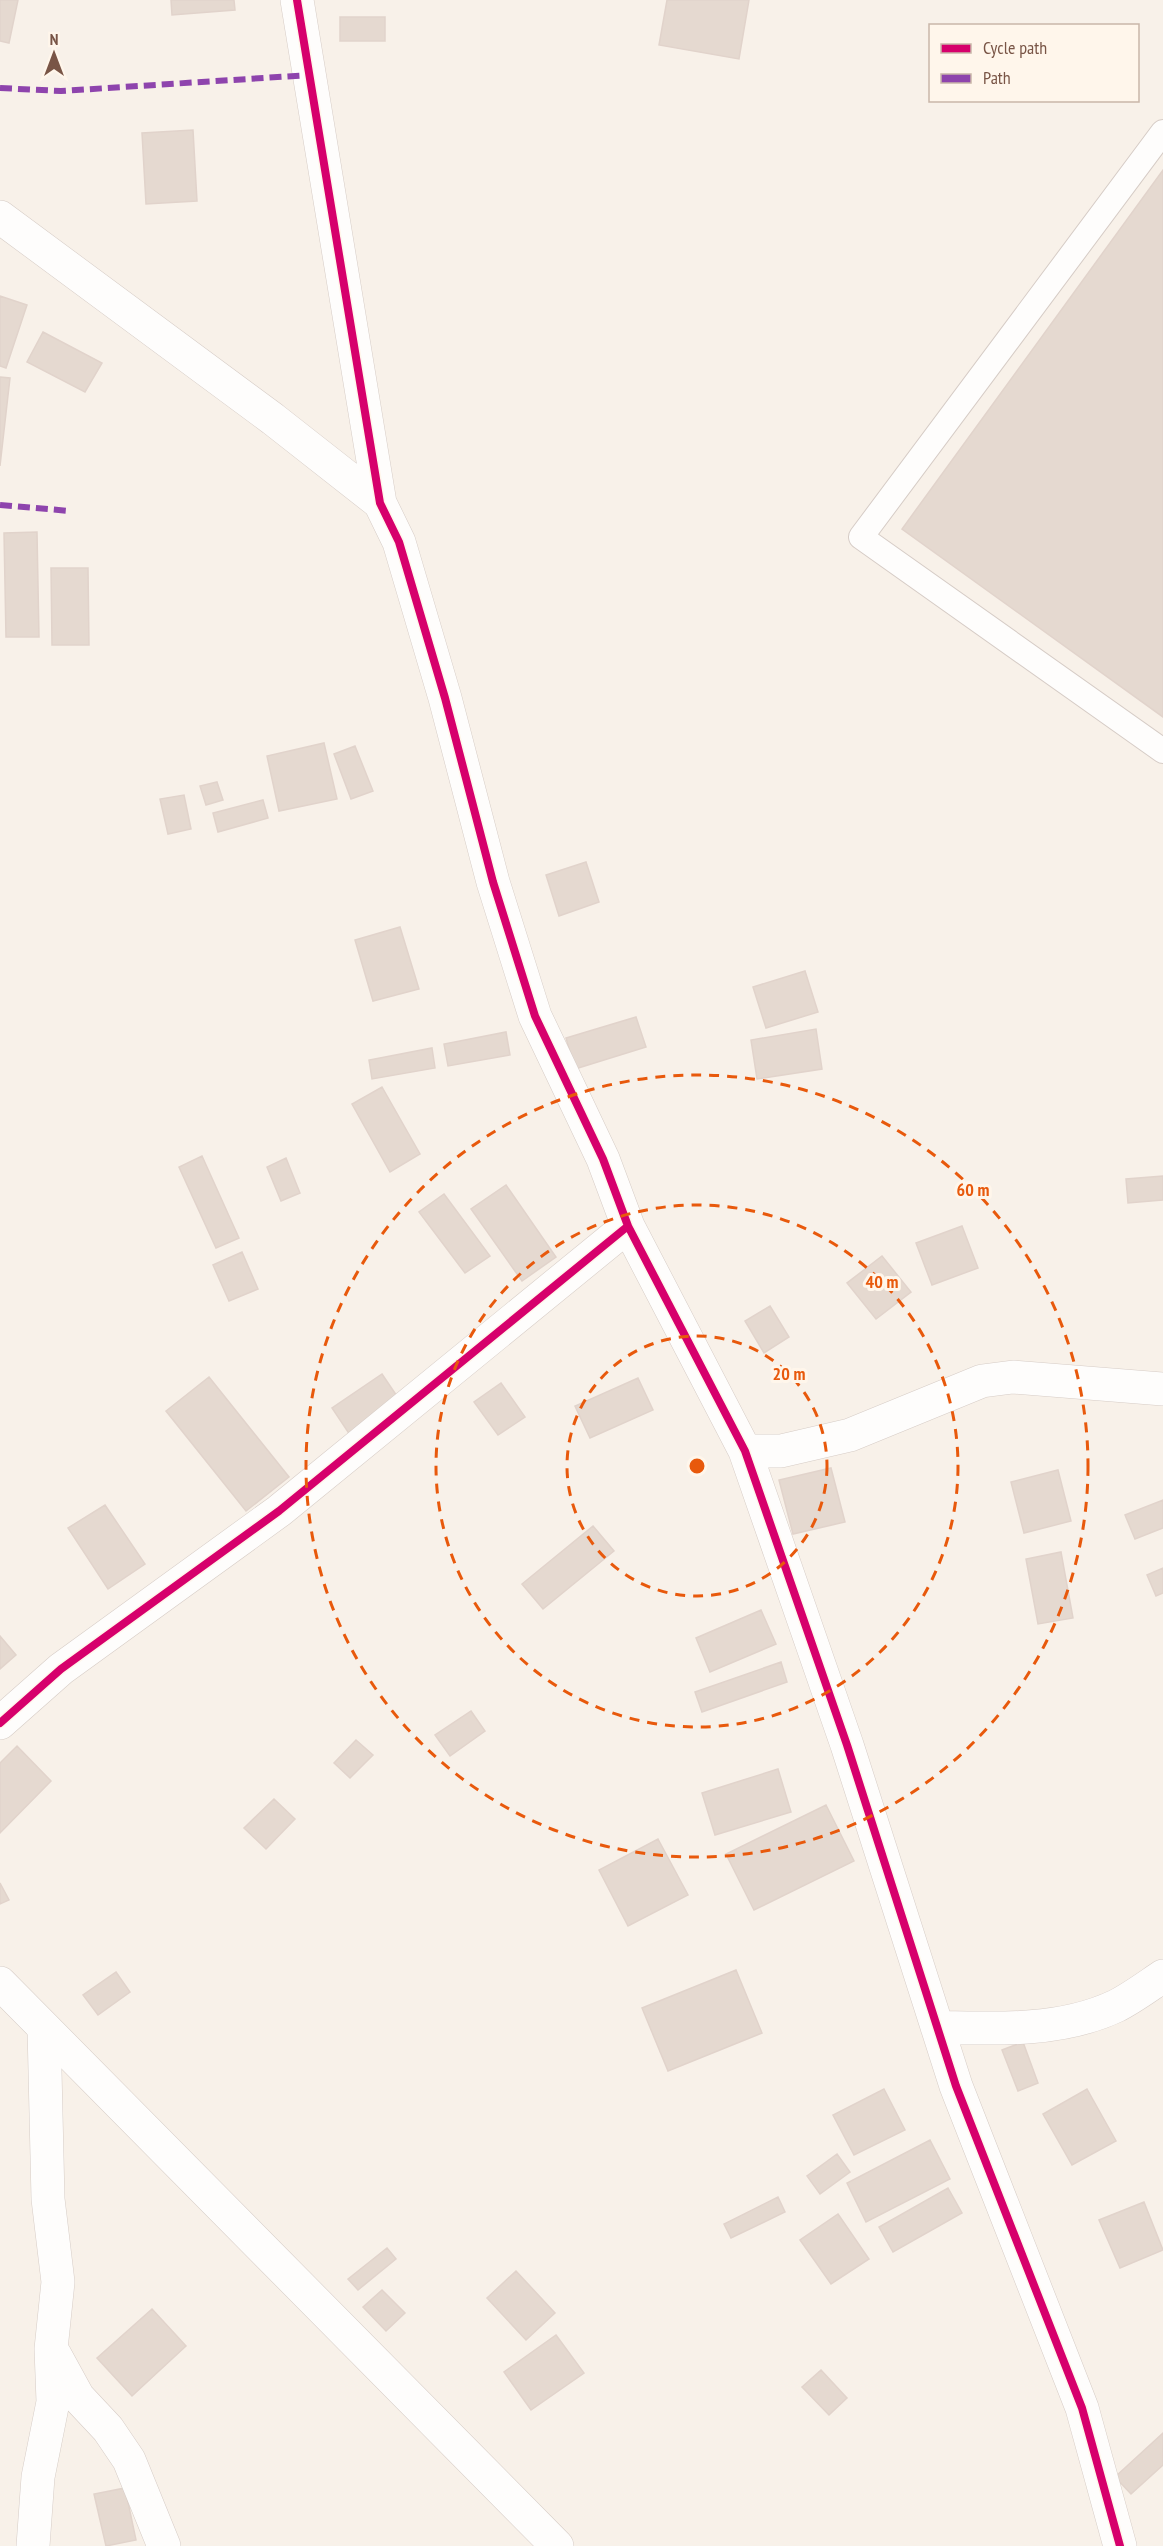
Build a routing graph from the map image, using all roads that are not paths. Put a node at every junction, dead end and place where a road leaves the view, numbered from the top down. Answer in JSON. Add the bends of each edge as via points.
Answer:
{"nodes":[{"id":1,"x":297,"y":0,"type":"edge"},
{"id":2,"x":1163,"y":132,"type":"edge"},
{"id":3,"x":0,"y":217,"type":"edge"},
{"id":4,"x":380,"y":503,"type":"junction"},
{"id":5,"x":1163,"y":751,"type":"edge"},
{"id":6,"x":628,"y":1226,"type":"junction"},
{"id":7,"x":1163,"y":1389,"type":"edge"},
{"id":8,"x":745,"y":1450,"type":"junction"},
{"id":9,"x":0,"y":1723,"type":"edge"},
{"id":10,"x":1163,"y":1976,"type":"edge"},
{"id":11,"x":0,"y":1983,"type":"edge"},
{"id":12,"x":938,"y":2027,"type":"junction"},
{"id":13,"x":44,"y":2028,"type":"junction"},
{"id":14,"x":51,"y":2349,"type":"junction"},
{"id":15,"x":33,"y":2546,"type":"edge"},
{"id":16,"x":164,"y":2546,"type":"edge"},
{"id":17,"x":557,"y":2546,"type":"edge"},
{"id":18,"x":1120,"y":2546,"type":"edge"}],
"edges":[{"from":1,"to":4,"type":"street"},
{"from":2,"to":5,"type":"lane","via":[[861,537]]},
{"from":3,"to":4,"type":"street"},
{"from":4,"to":6,"type":"street","via":[[399,542],[493,882],[536,1016],[603,1159]]},
{"from":6,"to":8,"type":"street"},
{"from":6,"to":9,"type":"street","via":[[279,1511],[61,1669]]},
{"from":7,"to":8,"type":"street","via":[[1013,1377],[982,1381],[850,1435],[781,1450]]},
{"from":8,"to":12,"type":"street","via":[[848,1745]]},
{"from":10,"to":12,"type":"street","via":[[1115,2006],[1062,2024],[996,2029]]},
{"from":11,"to":13,"type":"street"},
{"from":12,"to":18,"type":"street","via":[[956,2086],[1082,2408]]},
{"from":13,"to":14,"type":"street","via":[[48,2199],[58,2282]]},
{"from":13,"to":17,"type":"street"},
{"from":14,"to":15,"type":"street","via":[[53,2402],[38,2477]]},
{"from":14,"to":16,"type":"street","via":[[78,2397],[108,2429],[129,2460]]}]}
